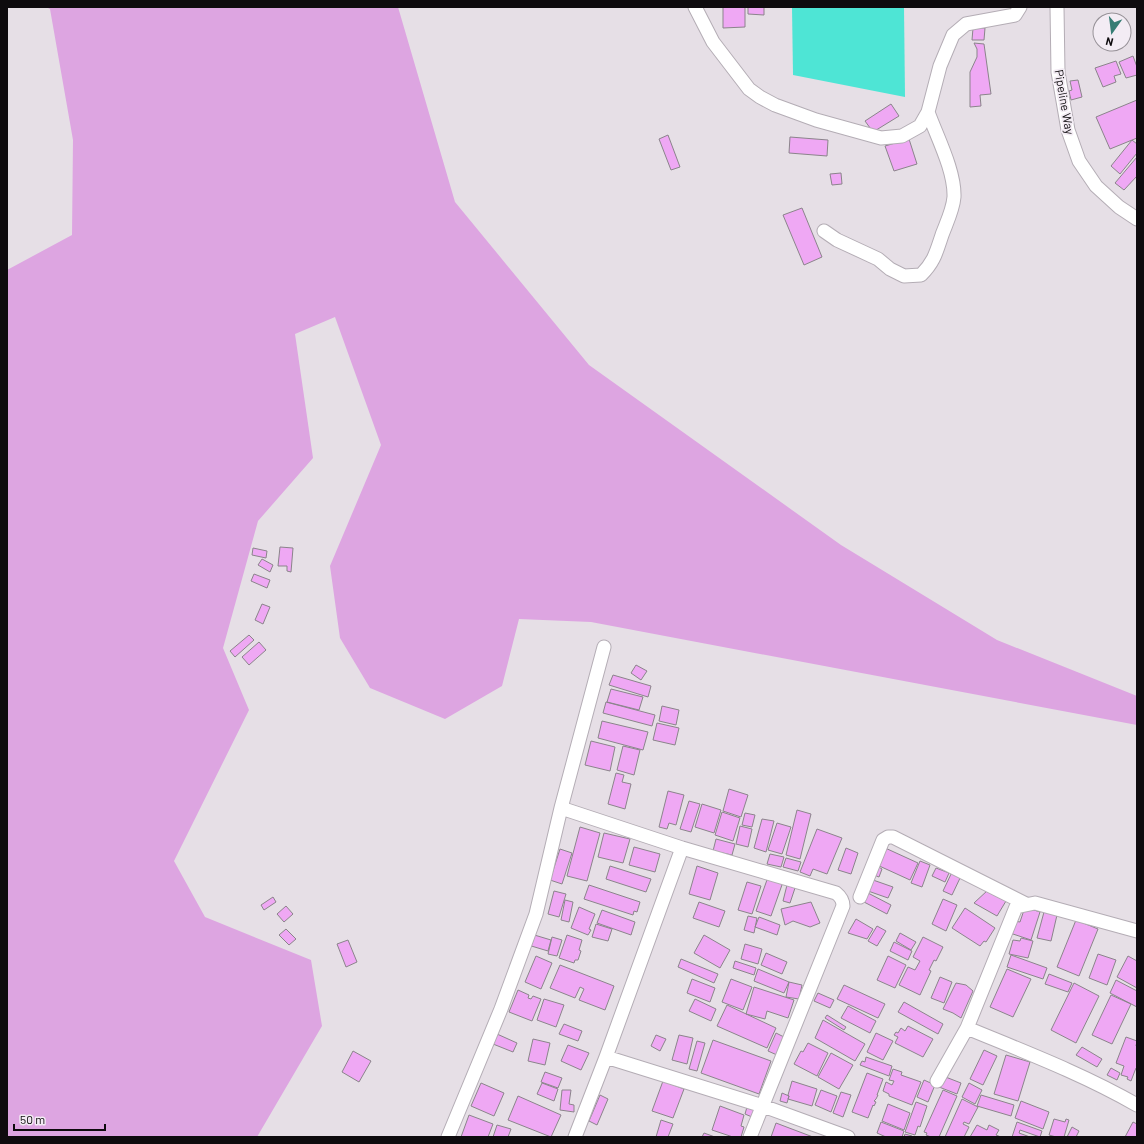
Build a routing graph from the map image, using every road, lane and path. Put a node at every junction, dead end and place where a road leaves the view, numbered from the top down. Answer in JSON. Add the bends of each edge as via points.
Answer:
{"nodes":[{"id":1,"x":695,"y":7,"type":"edge"},
{"id":2,"x":1020,"y":7,"type":"edge"},
{"id":3,"x":1058,"y":7,"type":"edge"},
{"id":4,"x":928,"y":112,"type":"junction"},
{"id":5,"x":1137,"y":219,"type":"edge"},
{"id":6,"x":824,"y":231,"type":"dead end"},
{"id":7,"x":604,"y":647,"type":"dead end"},
{"id":8,"x":561,"y":808,"type":"junction"},
{"id":9,"x":682,"y":848,"type":"junction"},
{"id":10,"x":860,"y":897,"type":"dead end"},
{"id":11,"x":1026,"y":904,"type":"junction"},
{"id":12,"x":1137,"y":931,"type":"edge"},
{"id":13,"x":967,"y":1028,"type":"junction"},
{"id":14,"x":606,"y":1057,"type":"junction"},
{"id":15,"x":937,"y":1081,"type":"dead end"},
{"id":16,"x":1137,"y":1105,"type":"edge"},
{"id":17,"x":763,"y":1106,"type":"junction"},
{"id":18,"x":448,"y":1137,"type":"edge"},
{"id":19,"x":575,"y":1137,"type":"edge"},
{"id":20,"x":750,"y":1137,"type":"edge"},
{"id":21,"x":848,"y":1137,"type":"edge"}],
"edges":[{"from":1,"to":4,"type":"street","via":[[713,42],[748,89],[775,105],[816,120],[881,138],[902,136],[920,126]]},
{"from":2,"to":4,"type":"street","via":[[1015,15],[966,24],[953,35],[940,66]]},
{"from":3,"to":5,"type":"street","name":"Pipeline Way","via":[[1058,72],[1068,130],[1076,154],[1096,186]]},
{"from":4,"to":6,"type":"street","via":[[950,170],[954,198],[931,266],[921,275],[904,276],[878,259],[837,240]]},
{"from":7,"to":8,"type":"street"},
{"from":8,"to":9,"type":"street"},
{"from":8,"to":18,"type":"street","via":[[536,914],[501,1009]]},
{"from":9,"to":14,"type":"street"},
{"from":9,"to":17,"type":"street","via":[[836,894],[843,901]]},
{"from":10,"to":11,"type":"street","via":[[884,840],[893,837]]},
{"from":11,"to":12,"type":"street","via":[[1035,903]]},
{"from":11,"to":13,"type":"street","via":[[1016,907]]},
{"from":13,"to":15,"type":"street"},
{"from":13,"to":16,"type":"street","via":[[1069,1070]]},
{"from":14,"to":17,"type":"street"},
{"from":14,"to":19,"type":"street"},
{"from":17,"to":20,"type":"street"},
{"from":17,"to":21,"type":"street"}]}
